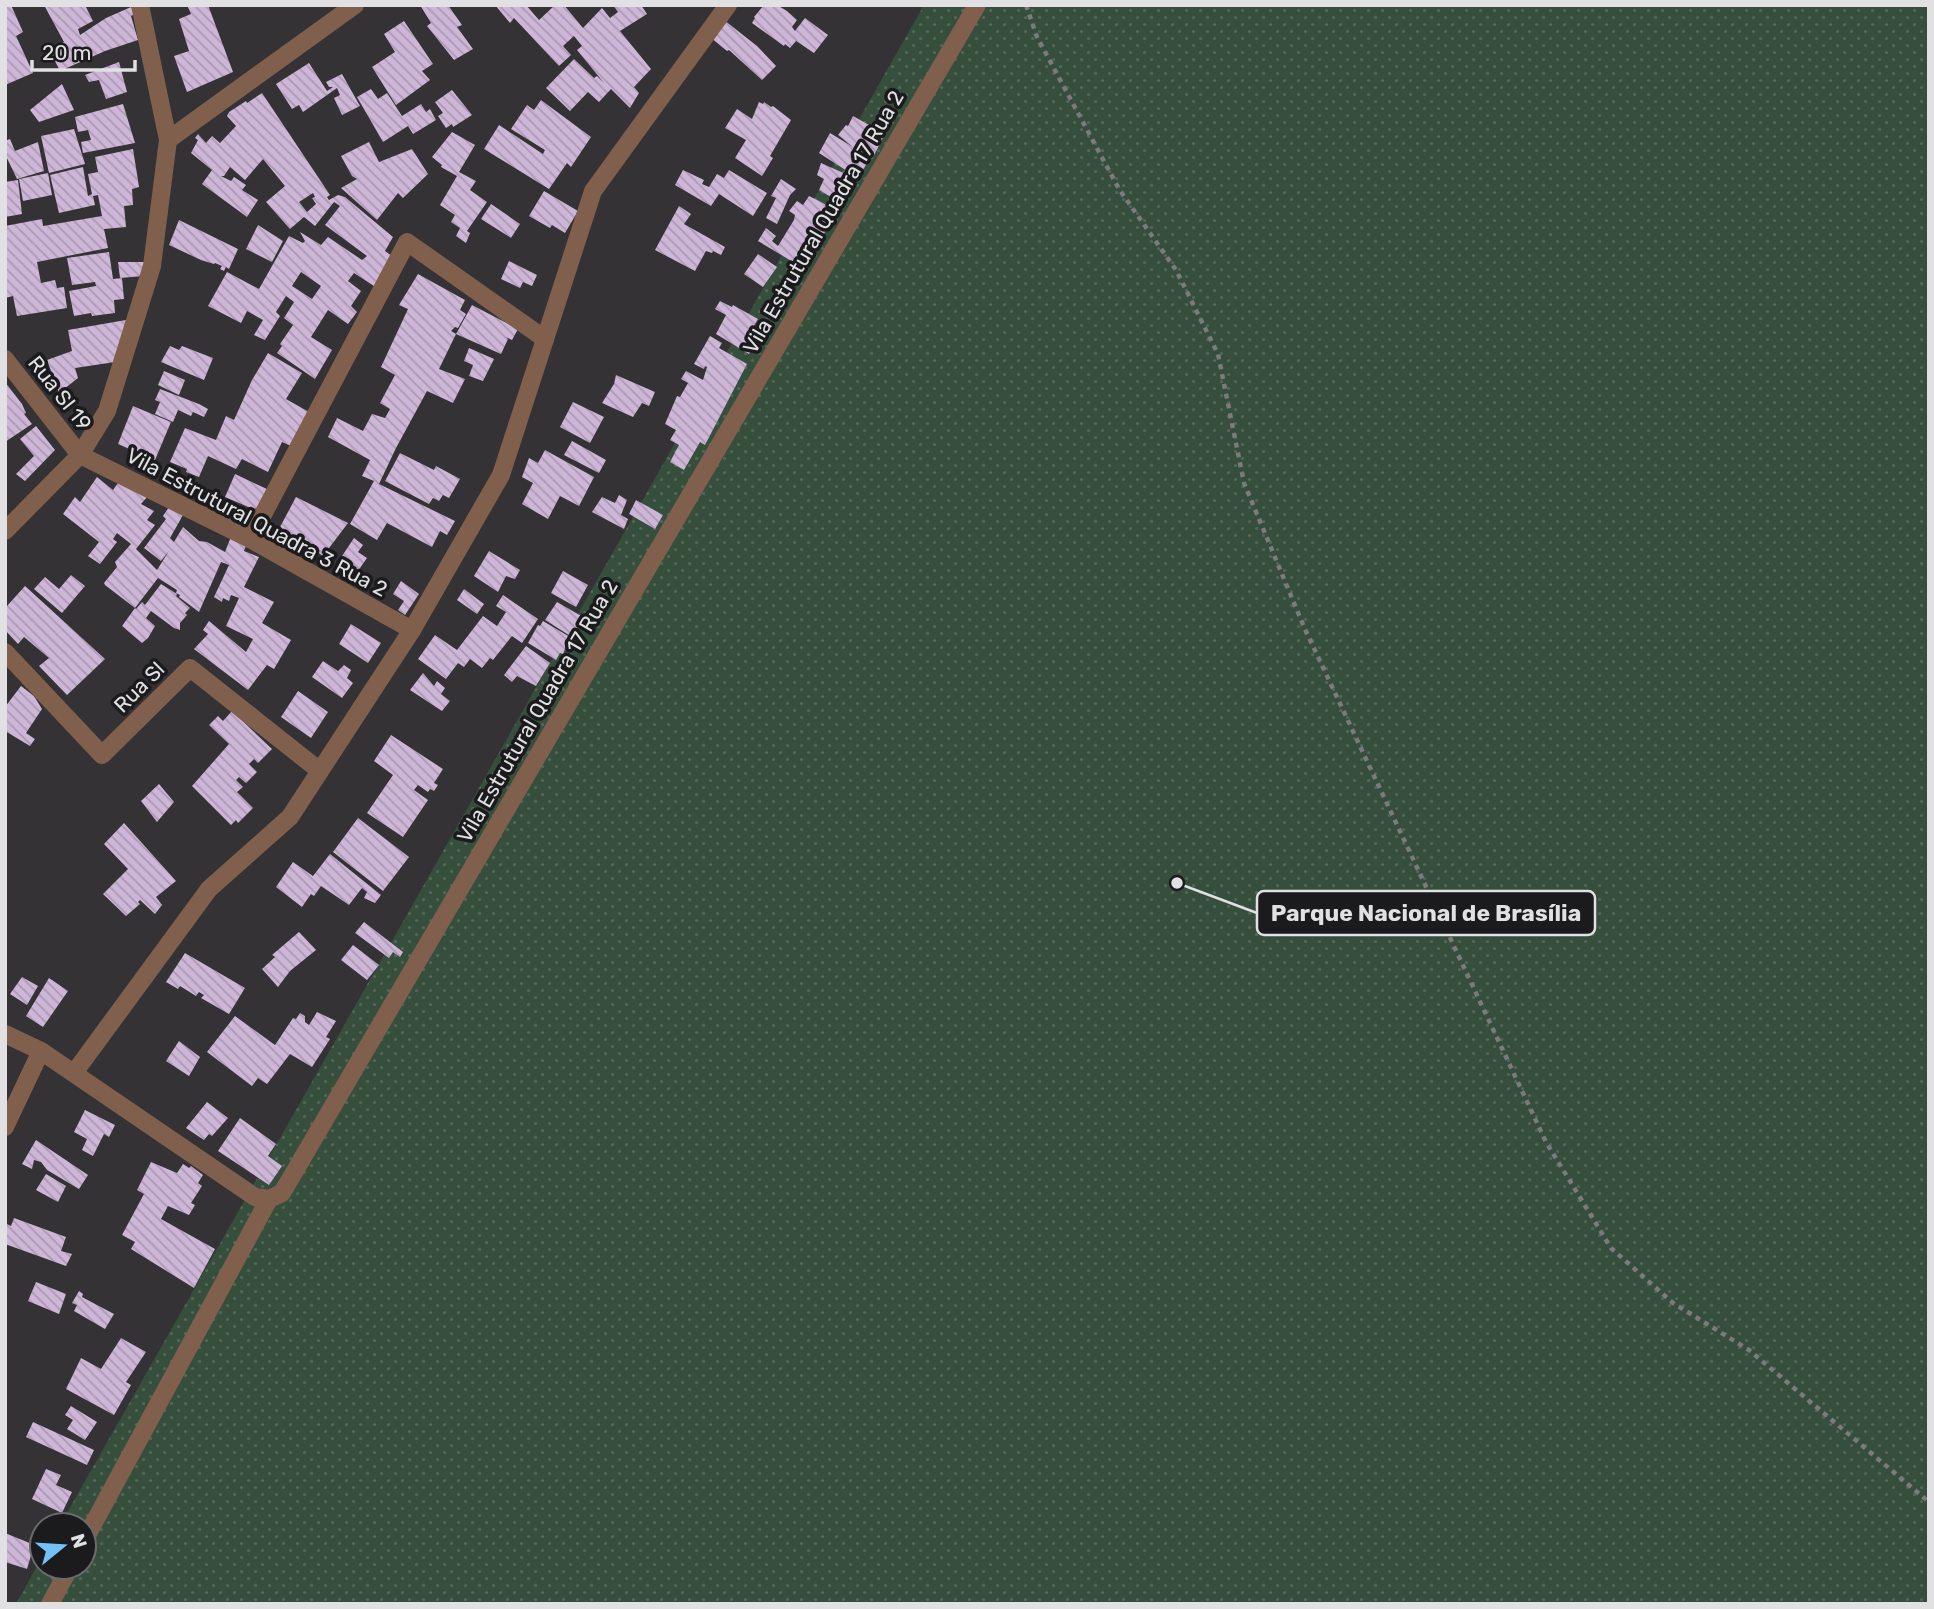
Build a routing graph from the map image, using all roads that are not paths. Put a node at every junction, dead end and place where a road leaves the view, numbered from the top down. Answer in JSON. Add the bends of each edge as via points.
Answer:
{"nodes":[{"id":1,"x":141,"y":5,"type":"edge"},
{"id":2,"x":355,"y":5,"type":"edge"},
{"id":3,"x":728,"y":5,"type":"edge"},
{"id":4,"x":977,"y":5,"type":"edge"},
{"id":5,"x":168,"y":140,"type":"junction"},
{"id":6,"x":545,"y":340,"type":"junction"},
{"id":7,"x":5,"y":359,"type":"edge"},
{"id":8,"x":80,"y":455,"type":"junction"},
{"id":9,"x":5,"y":531,"type":"edge"},
{"id":10,"x":250,"y":539,"type":"junction"},
{"id":11,"x":412,"y":630,"type":"junction"},
{"id":12,"x":5,"y":652,"type":"edge"},
{"id":13,"x":320,"y":771,"type":"junction"},
{"id":14,"x":5,"y":1034,"type":"edge"},
{"id":15,"x":41,"y":1051,"type":"junction"},
{"id":16,"x":74,"y":1073,"type":"junction"},
{"id":17,"x":5,"y":1127,"type":"edge"},
{"id":18,"x":269,"y":1199,"type":"junction"},
{"id":19,"x":98,"y":1515,"type":"edge"},
{"id":20,"x":62,"y":1581,"type":"edge"},
{"id":21,"x":50,"y":1604,"type":"edge"}],
"edges":[{"from":1,"to":5,"type":"street"},
{"from":2,"to":5,"type":"street"},
{"from":3,"to":6,"type":"street","via":[[593,191]]},
{"from":4,"to":18,"type":"street","name":"Vila Estrutural Quadra 17 Rua 2","via":[[282,1193]]},
{"from":5,"to":8,"type":"street","via":[[152,266],[107,411]]},
{"from":6,"to":10,"type":"street","via":[[407,242]]},
{"from":6,"to":11,"type":"street","via":[[501,475]]},
{"from":7,"to":8,"type":"street","name":"Rua Sl 19"},
{"from":8,"to":9,"type":"street"},
{"from":8,"to":10,"type":"street","name":"Vila Estrutural Quadra 3 Rua 2"},
{"from":10,"to":11,"type":"street","name":"Vila Estrutural Quadra 3 Rua 2"},
{"from":11,"to":13,"type":"street"},
{"from":12,"to":13,"type":"street","name":"Rua Sl","via":[[102,755],[190,667]]},
{"from":13,"to":16,"type":"street","via":[[290,817],[209,889]]},
{"from":14,"to":15,"type":"street"},
{"from":15,"to":16,"type":"street"},
{"from":15,"to":17,"type":"street"},
{"from":16,"to":18,"type":"street","via":[[255,1196]]},
{"from":18,"to":19,"type":"street","name":"Vila Estrutural Quadra 17 Rua 2"},
{"from":20,"to":21,"type":"street"}]}
